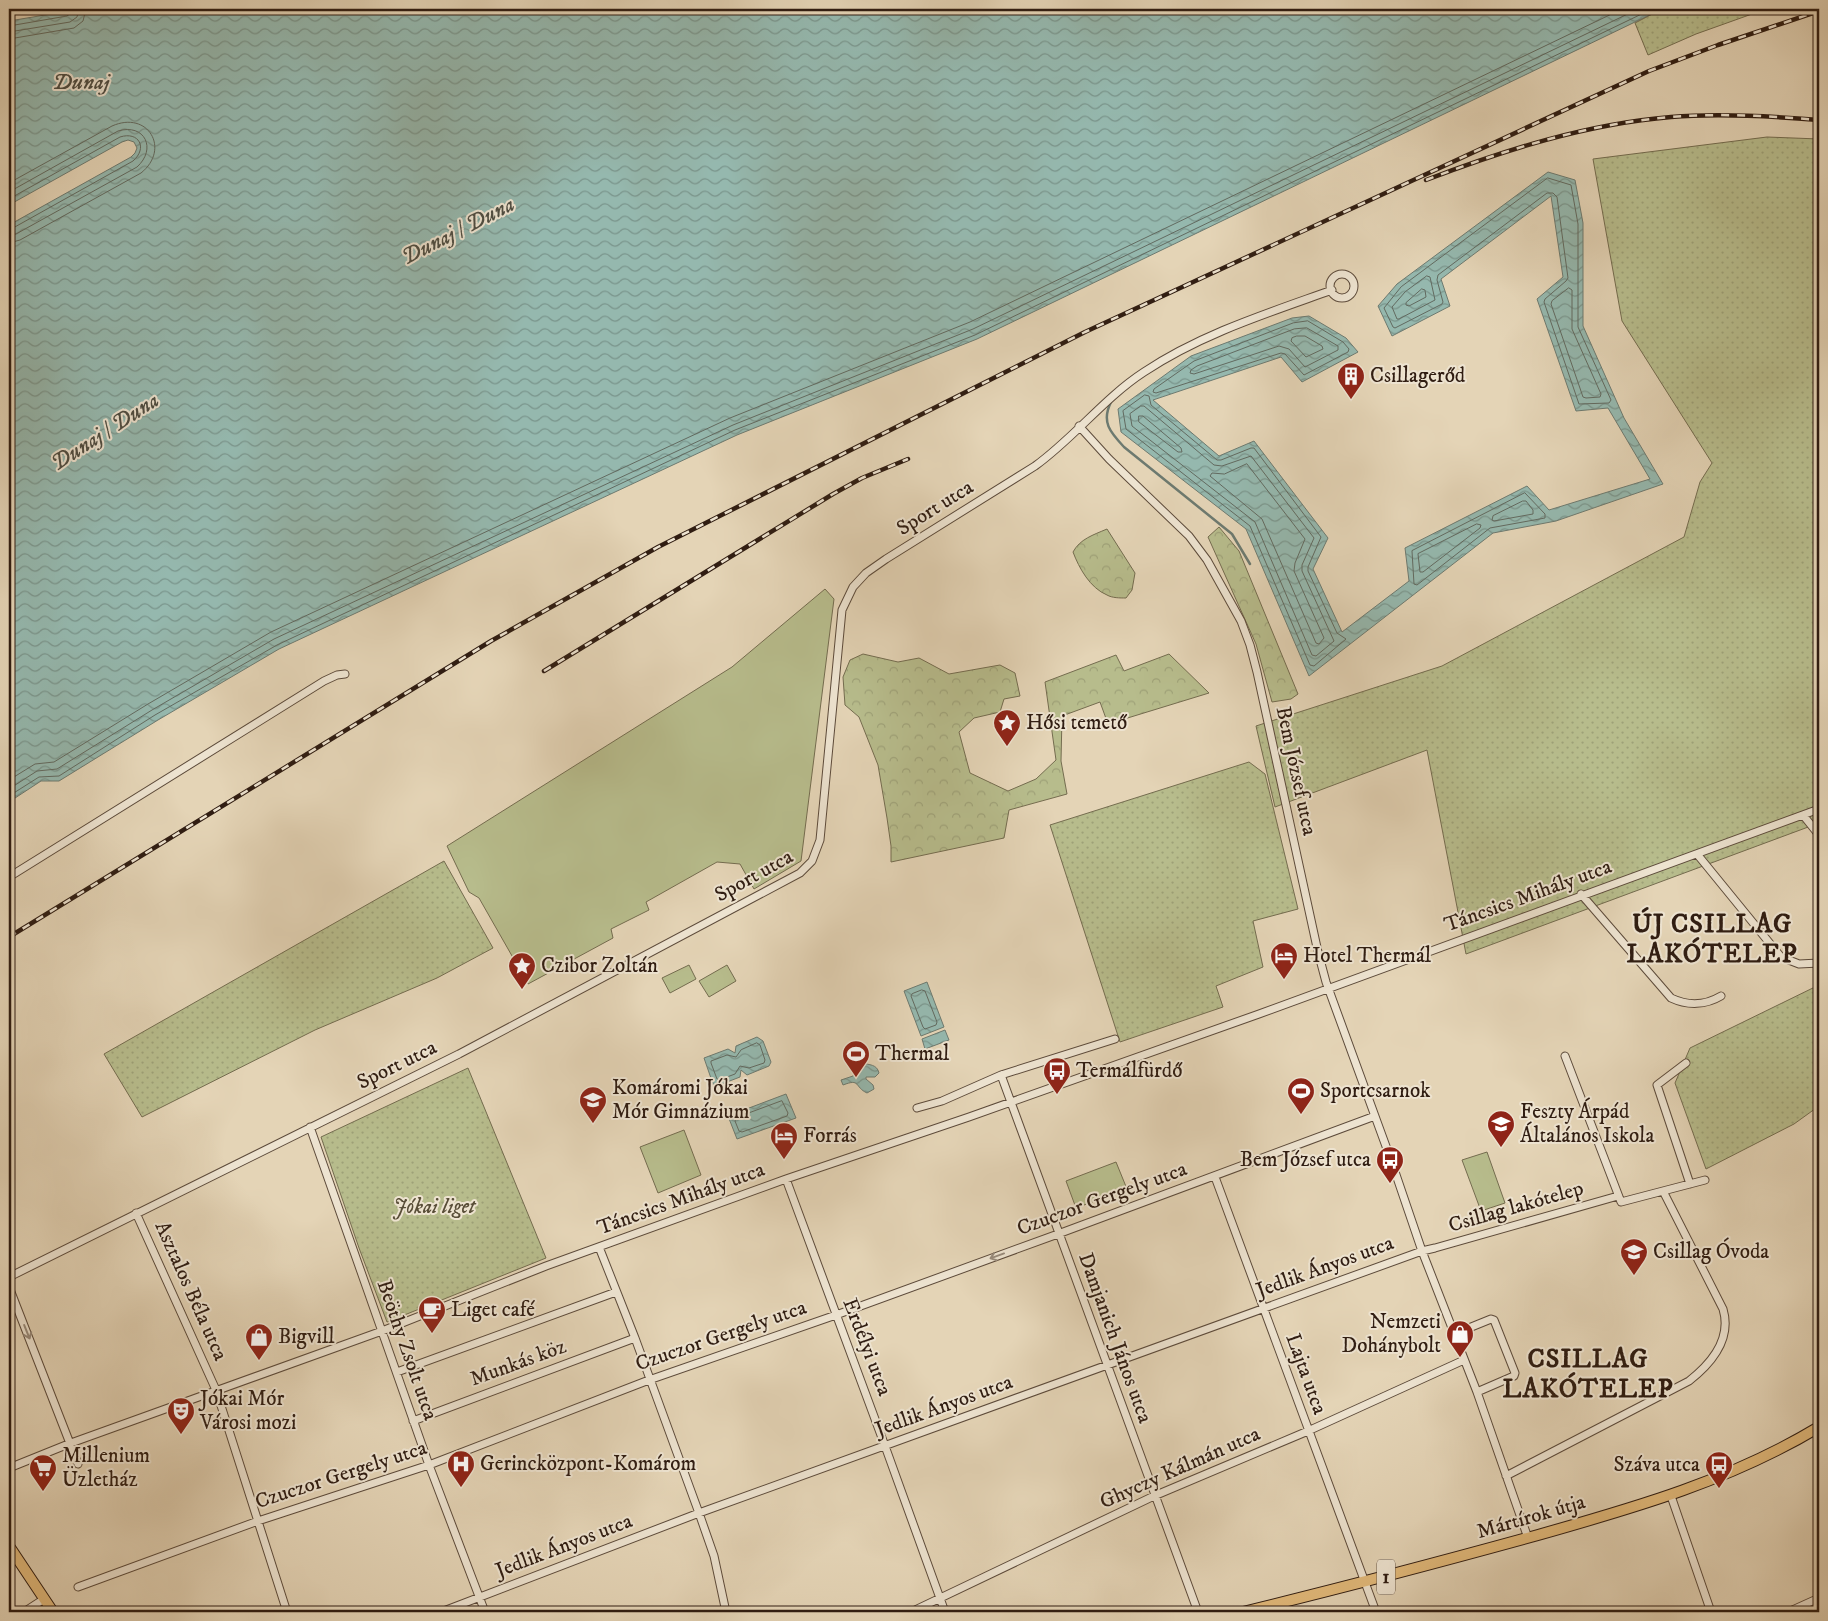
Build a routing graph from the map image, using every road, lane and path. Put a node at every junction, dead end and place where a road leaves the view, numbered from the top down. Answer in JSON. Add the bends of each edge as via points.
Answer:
{"nodes":[{"id":1,"x":1332,"y":290,"type":"dead end"},
{"id":2,"x":1079,"y":426,"type":"junction"},
{"id":3,"x":345,"y":674,"type":"dead end"},
{"id":4,"x":1819,"y":809,"type":"edge"},
{"id":5,"x":1803,"y":815,"type":"junction"},
{"id":6,"x":1819,"y":835,"type":"edge"},
{"id":7,"x":1696,"y":854,"type":"junction"},
{"id":8,"x":9,"y":877,"type":"edge"},
{"id":9,"x":1581,"y":894,"type":"junction"},
{"id":10,"x":1819,"y":963,"type":"edge"},
{"id":11,"x":1328,"y":987,"type":"junction"},
{"id":12,"x":1721,"y":996,"type":"dead end"},
{"id":13,"x":1115,"y":1039,"type":"dead end"},
{"id":14,"x":1564,"y":1056,"type":"dead end"},
{"id":15,"x":1686,"y":1063,"type":"dead end"},
{"id":16,"x":1000,"y":1075,"type":"junction"},
{"id":17,"x":1010,"y":1102,"type":"junction"},
{"id":18,"x":917,"y":1108,"type":"dead end"},
{"id":19,"x":1375,"y":1116,"type":"junction"},
{"id":20,"x":310,"y":1127,"type":"junction"},
{"id":21,"x":1215,"y":1176,"type":"junction"},
{"id":22,"x":786,"y":1179,"type":"junction"},
{"id":23,"x":1705,"y":1180,"type":"dead end"},
{"id":24,"x":1690,"y":1184,"type":"junction"},
{"id":25,"x":1663,"y":1191,"type":"junction"},
{"id":26,"x":1618,"y":1196,"type":"junction"},
{"id":27,"x":136,"y":1214,"type":"junction"},
{"id":28,"x":1058,"y":1234,"type":"junction"},
{"id":29,"x":598,"y":1247,"type":"junction"},
{"id":30,"x":1422,"y":1251,"type":"junction"},
{"id":31,"x":9,"y":1276,"type":"edge"},
{"id":32,"x":9,"y":1287,"type":"edge"},
{"id":33,"x":616,"y":1292,"type":"junction"},
{"id":34,"x":1264,"y":1308,"type":"junction"},
{"id":35,"x":836,"y":1315,"type":"junction"},
{"id":36,"x":382,"y":1331,"type":"junction"},
{"id":37,"x":1454,"y":1334,"type":"junction"},
{"id":38,"x":635,"y":1338,"type":"junction"},
{"id":39,"x":1464,"y":1360,"type":"junction"},
{"id":40,"x":1106,"y":1365,"type":"junction"},
{"id":41,"x":396,"y":1372,"type":"junction"},
{"id":42,"x":649,"y":1380,"type":"junction"},
{"id":43,"x":216,"y":1390,"type":"junction"},
{"id":44,"x":1477,"y":1392,"type":"junction"},
{"id":45,"x":413,"y":1421,"type":"junction"},
{"id":46,"x":1819,"y":1427,"type":"edge"},
{"id":47,"x":1308,"y":1431,"type":"junction"},
{"id":48,"x":71,"y":1443,"type":"junction"},
{"id":49,"x":886,"y":1446,"type":"junction"},
{"id":50,"x":78,"y":1464,"type":"dead end"},
{"id":51,"x":429,"y":1465,"type":"junction"},
{"id":52,"x":9,"y":1468,"type":"edge"},
{"id":53,"x":1506,"y":1476,"type":"junction"},
{"id":54,"x":1154,"y":1496,"type":"junction"},
{"id":55,"x":1671,"y":1496,"type":"junction"},
{"id":56,"x":699,"y":1513,"type":"junction"},
{"id":57,"x":258,"y":1521,"type":"junction"},
{"id":58,"x":1528,"y":1538,"type":"junction"},
{"id":59,"x":9,"y":1546,"type":"edge"},
{"id":60,"x":1365,"y":1582,"type":"junction"},
{"id":61,"x":78,"y":1587,"type":"dead end"},
{"id":62,"x":480,"y":1597,"type":"junction"},
{"id":63,"x":940,"y":1598,"type":"junction"},
{"id":64,"x":1819,"y":1598,"type":"edge"},
{"id":65,"x":44,"y":1599,"type":"junction"},
{"id":66,"x":24,"y":1612,"type":"edge"},
{"id":67,"x":53,"y":1612,"type":"edge"},
{"id":68,"x":287,"y":1612,"type":"edge"},
{"id":69,"x":441,"y":1612,"type":"edge"},
{"id":70,"x":485,"y":1612,"type":"edge"},
{"id":71,"x":726,"y":1612,"type":"edge"},
{"id":72,"x":911,"y":1612,"type":"edge"},
{"id":73,"x":944,"y":1612,"type":"edge"},
{"id":74,"x":1198,"y":1612,"type":"edge"},
{"id":75,"x":1243,"y":1612,"type":"edge"},
{"id":76,"x":1376,"y":1612,"type":"edge"},
{"id":77,"x":1711,"y":1612,"type":"edge"},
{"id":78,"x":1788,"y":1612,"type":"edge"}],
"edges":[{"from":1,"to":2,"type":"street","name":"Sport utca","via":[[1193,344],[1144,372]]},
{"from":2,"to":11,"type":"street","name":"Bem József utca","via":[[1189,536],[1207,560],[1241,621],[1257,672]]},
{"from":2,"to":20,"type":"street","name":"Sport utca","via":[[1056,451],[1035,466],[886,559],[853,587],[842,610],[820,840],[808,867],[459,1054]]},
{"from":3,"to":8,"type":"street","via":[[324,681]]},
{"from":4,"to":5,"type":"street","name":"Táncsics Mihály utca"},
{"from":5,"to":6,"type":"street"},
{"from":5,"to":7,"type":"street","name":"Táncsics Mihály utca"},
{"from":7,"to":9,"type":"street","name":"Táncsics Mihály utca"},
{"from":7,"to":10,"type":"street","via":[[1781,957],[1799,964]]},
{"from":9,"to":11,"type":"street","name":"Táncsics Mihály utca"},
{"from":9,"to":12,"type":"street","via":[[1671,998],[1693,1004],[1710,1002]]},
{"from":11,"to":17,"type":"street","name":"Táncsics Mihály utca"},
{"from":11,"to":19,"type":"street","name":"Bem József utca"},
{"from":13,"to":16,"type":"street"},
{"from":14,"to":26,"type":"street","name":"Csillag lakótelep"},
{"from":15,"to":24,"type":"street","via":[[1658,1085]]},
{"from":16,"to":17,"type":"street","name":"Damjanich János utca"},
{"from":16,"to":18,"type":"street","via":[[942,1102]]},
{"from":17,"to":22,"type":"street","name":"Táncsics Mihály utca"},
{"from":17,"to":28,"type":"street","name":"Damjanich János utca"},
{"from":19,"to":21,"type":"street","name":"Czuczor Gergely utca"},
{"from":19,"to":30,"type":"street","name":"Bem József utca"},
{"from":20,"to":27,"type":"street","name":"Sport utca"},
{"from":20,"to":36,"type":"street","name":"Beöthy Zsolt utca"},
{"from":21,"to":28,"type":"street","name":"Czuczor Gergely utca"},
{"from":21,"to":34,"type":"street","name":"Lajta utca"},
{"from":22,"to":29,"type":"street","name":"Táncsics Mihály utca"},
{"from":22,"to":35,"type":"street","name":"Erdélyi utca"},
{"from":23,"to":24,"type":"street","name":"Csillag lakótelep"},
{"from":24,"to":25,"type":"street","name":"Csillag lakótelep"},
{"from":25,"to":26,"type":"street","name":"Csillag lakótelep","via":[[1621,1202]]},
{"from":25,"to":53,"type":"street","via":[[1723,1309],[1726,1328],[1718,1349],[1705,1368],[1689,1381]]},
{"from":26,"to":30,"type":"street","name":"Csillag lakótelep"},
{"from":27,"to":31,"type":"street","name":"Sport utca"},
{"from":27,"to":43,"type":"street","name":"Asztalos Béla utca"},
{"from":28,"to":35,"type":"street","name":"Czuczor Gergely utca","one_way":true},
{"from":28,"to":40,"type":"street","name":"Damjanich János utca"},
{"from":29,"to":33,"type":"street"},
{"from":29,"to":36,"type":"street","name":"Táncsics Mihály utca"},
{"from":30,"to":34,"type":"street","name":"Jedlik Ányos utca"},
{"from":30,"to":37,"type":"street","name":"Bem József utca"},
{"from":32,"to":48,"type":"street","one_way":true},
{"from":33,"to":38,"type":"street"},
{"from":33,"to":41,"type":"street"},
{"from":34,"to":40,"type":"street","name":"Jedlik Ányos utca"},
{"from":34,"to":47,"type":"street","name":"Lajta utca"},
{"from":35,"to":42,"type":"street","name":"Czuczor Gergely utca"},
{"from":35,"to":49,"type":"street","name":"Erdélyi utca"},
{"from":36,"to":41,"type":"street","name":"Beöthy Zsolt utca"},
{"from":36,"to":43,"type":"street","name":"Táncsics Mihály utca"},
{"from":37,"to":39,"type":"street","name":"Bem József utca"},
{"from":37,"to":44,"type":"street","via":[[1494,1320],[1515,1372],[1514,1376]]},
{"from":38,"to":42,"type":"street"},
{"from":38,"to":45,"type":"street","name":"Munkás köz"},
{"from":39,"to":44,"type":"street","name":"Bem József utca"},
{"from":39,"to":47,"type":"street","name":"Ghyczy Kálmán utca"},
{"from":40,"to":49,"type":"street","name":"Jedlik Ányos utca"},
{"from":40,"to":54,"type":"street","name":"Damjanich János utca"},
{"from":41,"to":45,"type":"street","name":"Beöthy Zsolt utca"},
{"from":42,"to":51,"type":"street","name":"Czuczor Gergely utca"},
{"from":42,"to":56,"type":"street"},
{"from":43,"to":48,"type":"street","name":"Táncsics Mihály utca"},
{"from":43,"to":57,"type":"street","name":"Asztalos Béla utca"},
{"from":44,"to":53,"type":"street","name":"Bem József utca"},
{"from":45,"to":51,"type":"street","name":"Beöthy Zsolt utca"},
{"from":46,"to":55,"type":"main road","name":"Mártírok útja","number":"1","via":[[1742,1468]]},
{"from":47,"to":54,"type":"street","name":"Ghyczy Kálmán utca"},
{"from":47,"to":60,"type":"street","name":"Lajta utca"},
{"from":48,"to":50,"type":"street"},
{"from":48,"to":52,"type":"street","name":"Táncsics Mihály utca"},
{"from":49,"to":56,"type":"street","name":"Jedlik Ányos utca"},
{"from":49,"to":63,"type":"street","name":"Erdélyi utca"},
{"from":51,"to":57,"type":"street","name":"Czuczor Gergely utca"},
{"from":51,"to":62,"type":"street","name":"Beöthy Zsolt utca"},
{"from":53,"to":58,"type":"street","name":"Bem József utca"},
{"from":54,"to":63,"type":"street","name":"Ghyczy Kálmán utca"},
{"from":54,"to":74,"type":"street","name":"Damjanich János utca"},
{"from":55,"to":58,"type":"main road","name":"Mártírok útja","number":"1"},
{"from":55,"to":77,"type":"street"},
{"from":56,"to":62,"type":"street","name":"Jedlik Ányos utca"},
{"from":56,"to":71,"type":"street","via":[[714,1556]]},
{"from":57,"to":61,"type":"street","name":"Czuczor Gergely utca"},
{"from":57,"to":68,"type":"street","name":"Asztalos Béla utca"},
{"from":58,"to":60,"type":"main road","name":"Mártírok útja","number":"1"},
{"from":59,"to":65,"type":"main road"},
{"from":60,"to":75,"type":"main road","name":"Mártírok útja","number":"1"},
{"from":60,"to":76,"type":"street","name":"Lajta utca"},
{"from":62,"to":69,"type":"street","name":"Jedlik Ányos utca"},
{"from":62,"to":70,"type":"street","name":"Beöthy Zsolt utca"},
{"from":63,"to":72,"type":"street","name":"Ghyczy Kálmán utca"},
{"from":63,"to":73,"type":"street","name":"Erdélyi utca"},
{"from":64,"to":78,"type":"street"},
{"from":65,"to":66,"type":"street"},
{"from":65,"to":67,"type":"main road"}]}
